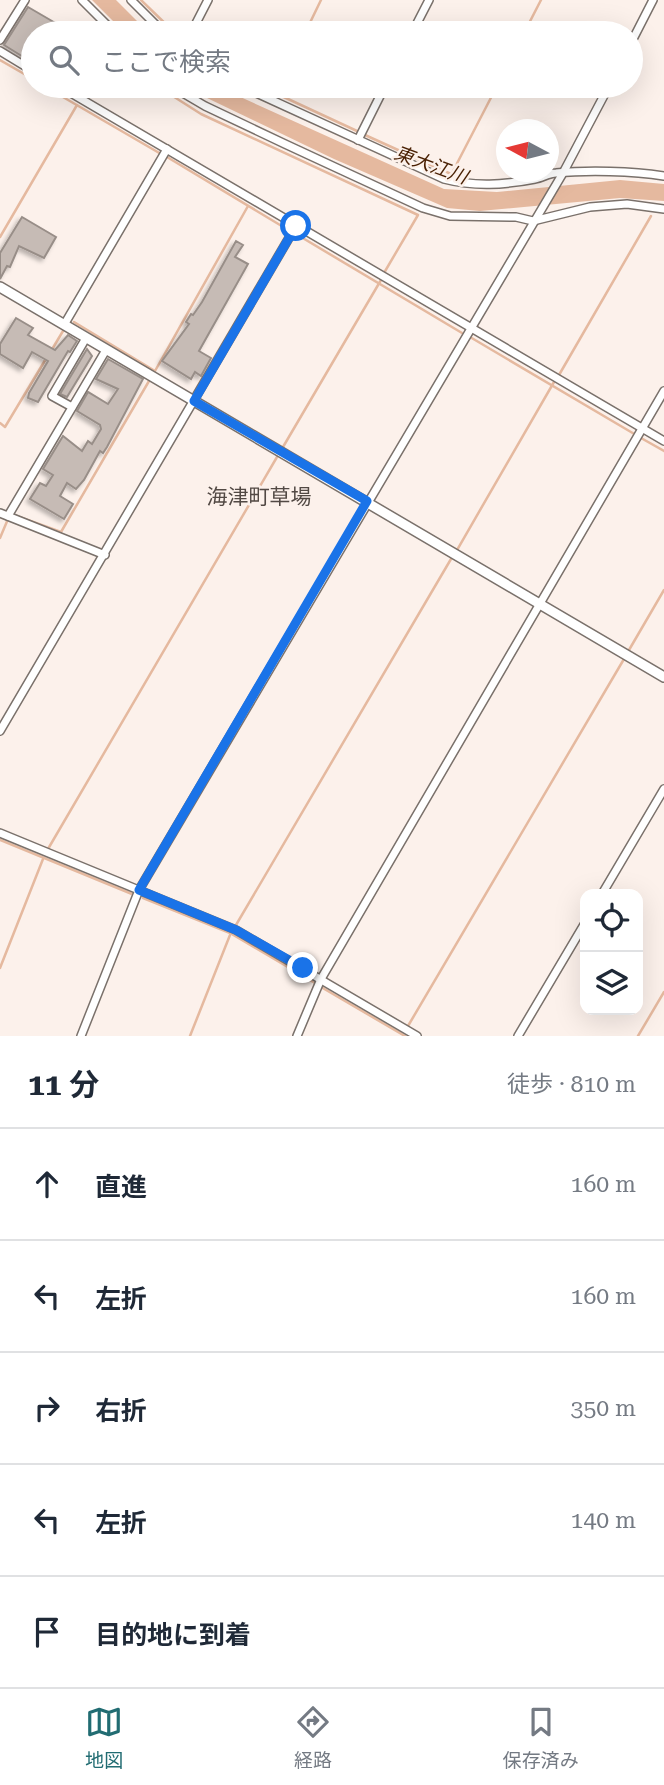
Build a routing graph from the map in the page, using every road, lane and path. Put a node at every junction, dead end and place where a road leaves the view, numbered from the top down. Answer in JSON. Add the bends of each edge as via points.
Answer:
{"nodes":[{"id":1,"x":25,"y":0,"type":"edge"},
{"id":2,"x":82,"y":0,"type":"edge"},
{"id":3,"x":131,"y":0,"type":"edge"},
{"id":4,"x":208,"y":0,"type":"edge"},
{"id":5,"x":429,"y":0,"type":"edge"},
{"id":6,"x":653,"y":0,"type":"edge"},
{"id":7,"x":103,"y":21,"type":"edge"},
{"id":8,"x":152,"y":21,"type":"edge"},
{"id":9,"x":197,"y":21,"type":"edge"},
{"id":10,"x":418,"y":21,"type":"edge"},
{"id":11,"x":642,"y":21,"type":"edge"},
{"id":12,"x":0,"y":40,"type":"edge"},
{"id":13,"x":0,"y":51,"type":"edge"},
{"id":14,"x":21,"y":64,"type":"edge"},
{"id":15,"x":80,"y":98,"type":"edge"},
{"id":16,"x":191,"y":98,"type":"edge"},
{"id":17,"x":268,"y":98,"type":"edge"},
{"id":18,"x":379,"y":98,"type":"edge"},
{"id":19,"x":602,"y":98,"type":"edge"},
{"id":20,"x":358,"y":140,"type":"junction"},
{"id":21,"x":167,"y":149,"type":"junction"},
{"id":22,"x":561,"y":176,"type":"junction"},
{"id":23,"x":664,"y":176,"type":"edge"},
{"id":24,"x":664,"y":209,"type":"edge"},
{"id":25,"x":535,"y":218,"type":"junction"},
{"id":26,"x":296,"y":226,"type":"junction"},
{"id":27,"x":0,"y":287,"type":"edge"},
{"id":28,"x":64,"y":325,"type":"junction"},
{"id":29,"x":470,"y":327,"type":"junction"},
{"id":30,"x":86,"y":338,"type":"junction"},
{"id":31,"x":106,"y":350,"type":"junction"},
{"id":32,"x":664,"y":391,"type":"edge"},
{"id":33,"x":194,"y":401,"type":"junction"},
{"id":34,"x":72,"y":408,"type":"junction"},
{"id":35,"x":642,"y":428,"type":"junction"},
{"id":36,"x":664,"y":441,"type":"edge"},
{"id":37,"x":367,"y":501,"type":"junction"},
{"id":38,"x":4,"y":514,"type":"edge"},
{"id":39,"x":105,"y":555,"type":"junction"},
{"id":40,"x":540,"y":604,"type":"junction"},
{"id":41,"x":664,"y":677,"type":"edge"},
{"id":42,"x":0,"y":731,"type":"edge"},
{"id":43,"x":664,"y":789,"type":"edge"},
{"id":44,"x":0,"y":833,"type":"edge"},
{"id":45,"x":605,"y":889,"type":"edge"},
{"id":46,"x":139,"y":890,"type":"junction"},
{"id":47,"x":580,"y":931,"type":"edge"},
{"id":48,"x":321,"y":979,"type":"junction"},
{"id":49,"x":81,"y":1036,"type":"edge"},
{"id":50,"x":297,"y":1036,"type":"edge"},
{"id":51,"x":417,"y":1036,"type":"edge"},
{"id":52,"x":518,"y":1036,"type":"edge"}],
"edges":[{"from":1,"to":12,"type":"street"},
{"from":2,"to":7,"type":"street"},
{"from":3,"to":8,"type":"street"},
{"from":4,"to":9,"type":"street"},
{"from":5,"to":10,"type":"street"},
{"from":6,"to":11,"type":"street"},
{"from":13,"to":14,"type":"street"},
{"from":15,"to":21,"type":"street"},
{"from":16,"to":25,"type":"street","via":[[423,208],[471,218]]},
{"from":17,"to":20,"type":"street"},
{"from":18,"to":20,"type":"street"},
{"from":19,"to":22,"type":"street"},
{"from":20,"to":22,"type":"street","via":[[444,180],[466,185]]},
{"from":21,"to":26,"type":"street"},
{"from":21,"to":28,"type":"street"},
{"from":22,"to":23,"type":"street","via":[[635,171]]},
{"from":22,"to":25,"type":"street"},
{"from":24,"to":25,"type":"street","via":[[590,207]]},
{"from":25,"to":29,"type":"street"},
{"from":26,"to":29,"type":"street"},
{"from":26,"to":33,"type":"street"},
{"from":27,"to":28,"type":"street"},
{"from":28,"to":30,"type":"street"},
{"from":29,"to":35,"type":"street"},
{"from":29,"to":37,"type":"street"},
{"from":30,"to":31,"type":"street"},
{"from":30,"to":34,"type":"street","via":[[52,396]]},
{"from":31,"to":33,"type":"street"},
{"from":31,"to":34,"type":"street"},
{"from":32,"to":35,"type":"street"},
{"from":33,"to":37,"type":"street"},
{"from":33,"to":39,"type":"street"},
{"from":34,"to":38,"type":"street"},
{"from":35,"to":36,"type":"street"},
{"from":35,"to":40,"type":"street"},
{"from":37,"to":40,"type":"street"},
{"from":37,"to":46,"type":"street"},
{"from":38,"to":39,"type":"street"},
{"from":39,"to":42,"type":"street"},
{"from":40,"to":41,"type":"street"},
{"from":40,"to":48,"type":"street"},
{"from":43,"to":45,"type":"street"},
{"from":44,"to":46,"type":"street"},
{"from":46,"to":48,"type":"street","via":[[236,930]]},
{"from":46,"to":49,"type":"street"},
{"from":47,"to":52,"type":"street"},
{"from":48,"to":50,"type":"street"},
{"from":48,"to":51,"type":"street"}]}
